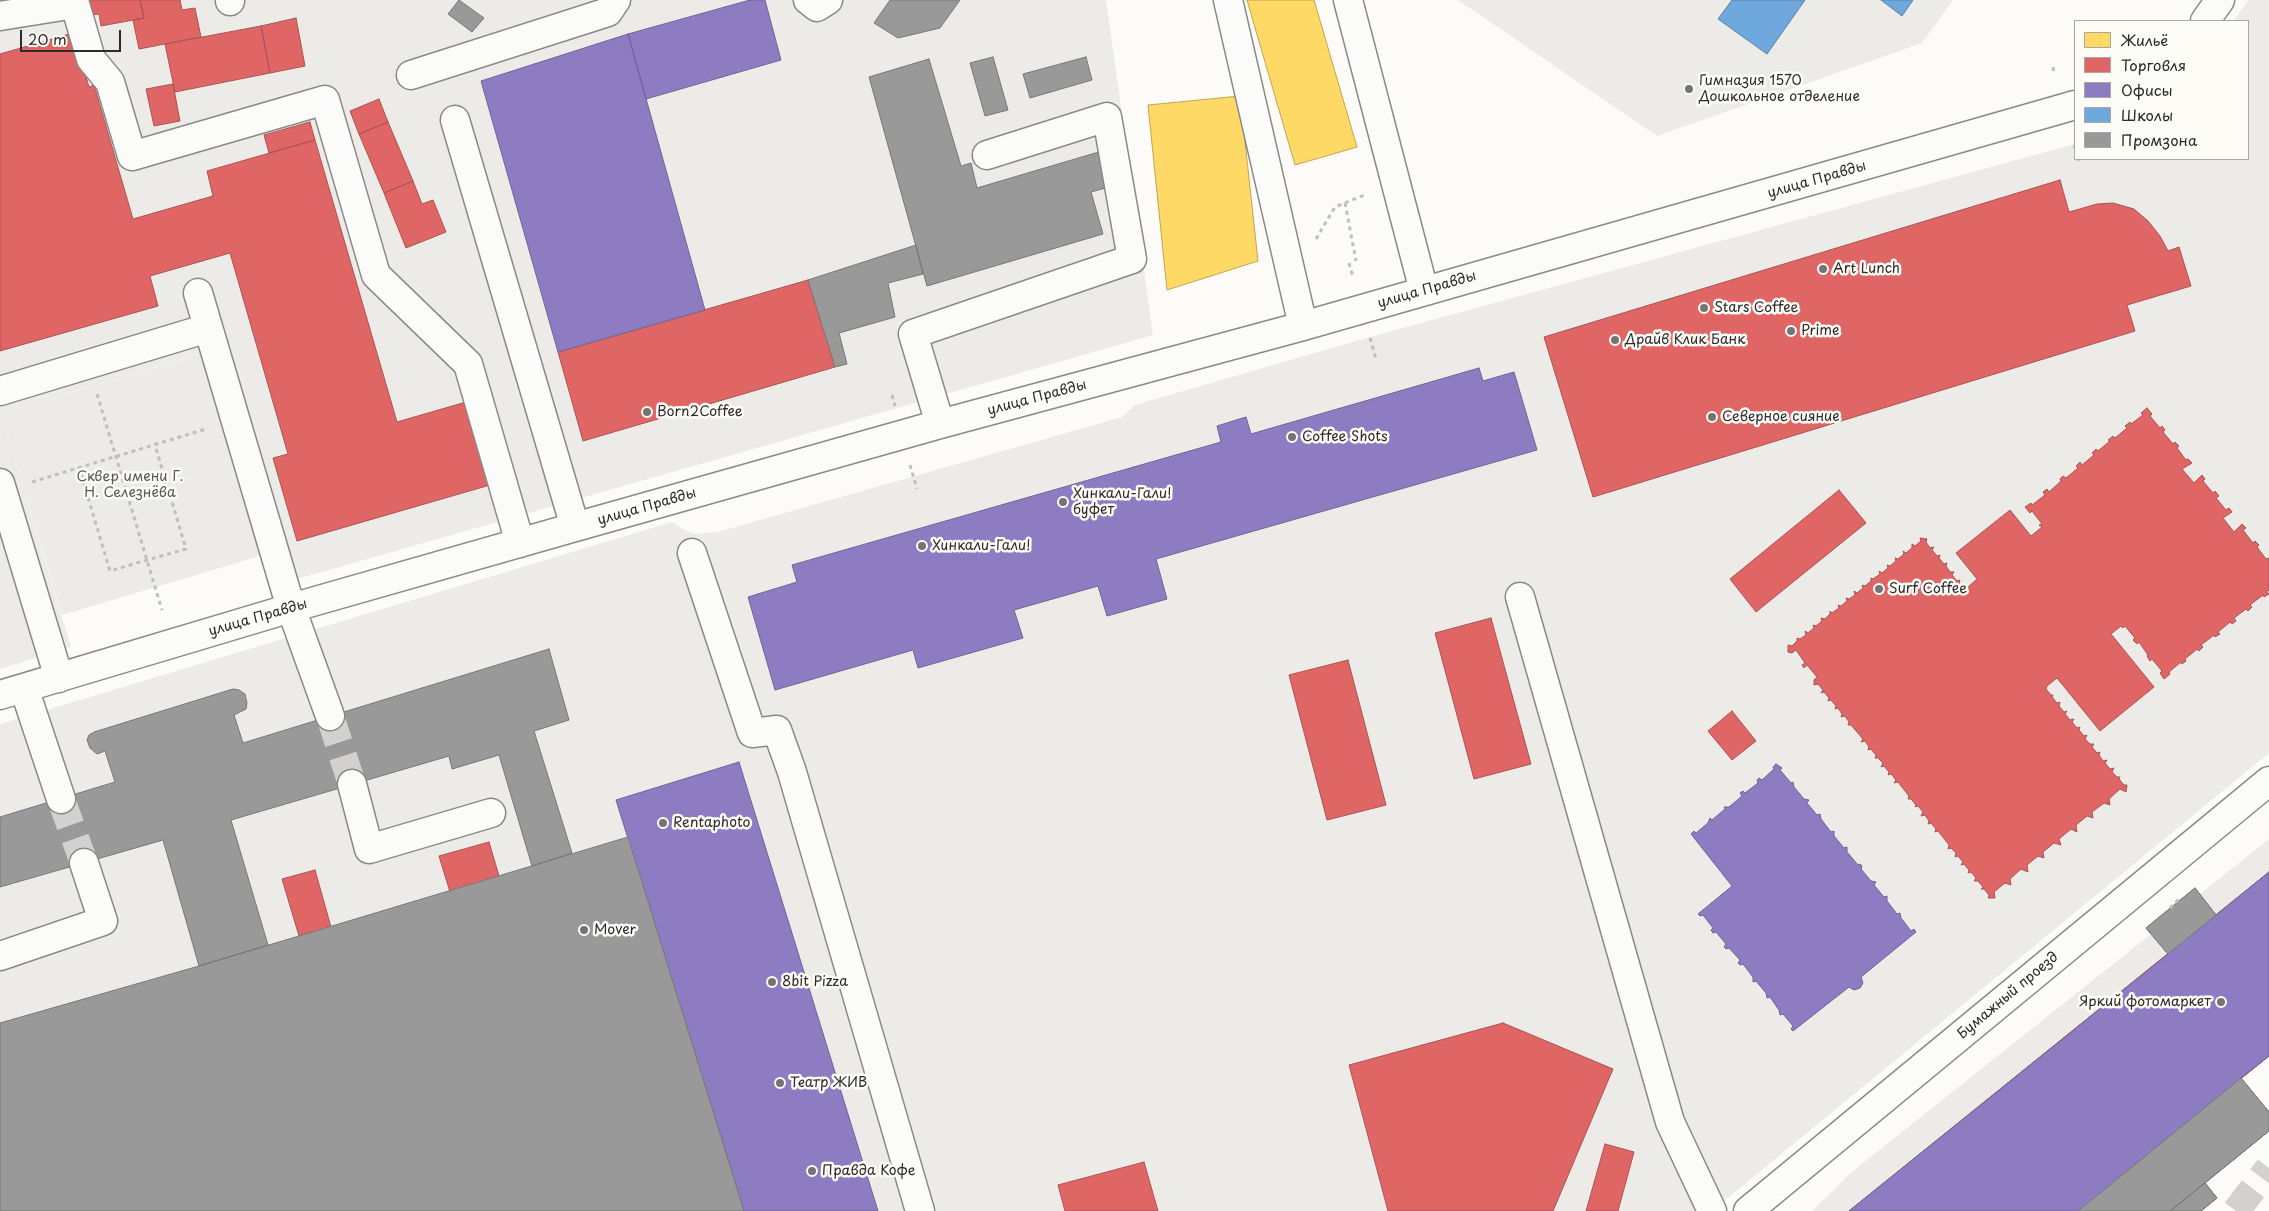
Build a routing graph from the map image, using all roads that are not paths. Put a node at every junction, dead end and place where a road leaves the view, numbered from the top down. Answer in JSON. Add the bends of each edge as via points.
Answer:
{"nodes":[{"id":1,"x":616,"y":0,"type":"edge"},
{"id":2,"x":808,"y":0,"type":"edge"},
{"id":3,"x":828,"y":0,"type":"edge"},
{"id":4,"x":1228,"y":0,"type":"edge"},
{"id":5,"x":1348,"y":0,"type":"edge"},
{"id":6,"x":2220,"y":0,"type":"edge"},
{"id":7,"x":75,"y":2,"type":"edge"},
{"id":8,"x":0,"y":16,"type":"edge"},
{"id":9,"x":2206,"y":20,"type":"edge"},
{"id":10,"x":411,"y":75,"type":"dead end"},
{"id":11,"x":2074,"y":105,"type":"edge"},
{"id":12,"x":455,"y":120,"type":"dead end"},
{"id":13,"x":987,"y":155,"type":"dead end"},
{"id":14,"x":1424,"y":292,"type":"junction"},
{"id":15,"x":198,"y":293,"type":"dead end"},
{"id":16,"x":1303,"y":326,"type":"junction"},
{"id":17,"x":208,"y":328,"type":"junction"},
{"id":18,"x":0,"y":391,"type":"edge"},
{"id":19,"x":940,"y":424,"type":"junction"},
{"id":20,"x":11,"y":484,"type":"edge"},
{"id":21,"x":575,"y":527,"type":"junction"},
{"id":22,"x":520,"y":543,"type":"junction"},
{"id":23,"x":692,"y":553,"type":"dead end"},
{"id":24,"x":1520,"y":597,"type":"dead end"},
{"id":25,"x":291,"y":608,"type":"junction"},
{"id":26,"x":59,"y":678,"type":"junction"},
{"id":27,"x":12,"y":691,"type":"edge"},
{"id":28,"x":330,"y":716,"type":"tunnel mouth"},
{"id":29,"x":2269,"y":781,"type":"edge"},
{"id":30,"x":352,"y":784,"type":"tunnel mouth"},
{"id":31,"x":62,"y":798,"type":"tunnel mouth"},
{"id":32,"x":491,"y":813,"type":"dead end"},
{"id":33,"x":84,"y":863,"type":"tunnel mouth"},
{"id":34,"x":0,"y":956,"type":"edge"},
{"id":35,"x":920,"y":1211,"type":"edge"},
{"id":36,"x":1712,"y":1211,"type":"edge"},
{"id":37,"x":1748,"y":1211,"type":"edge"}],
"edges":[{"from":1,"to":10,"type":"street","via":[[608,12]]},
{"from":2,"to":3,"type":"street","via":[[817,7]]},
{"from":4,"to":16,"type":"street"},
{"from":5,"to":14,"type":"street"},
{"from":6,"to":9,"type":"street"},
{"from":7,"to":8,"type":"street"},
{"from":7,"to":22,"type":"street","via":[[91,60],[110,82],[132,156],[325,100],[376,275],[468,364]]},
{"from":11,"to":14,"type":"street","name":"улица Правды"},
{"from":12,"to":21,"type":"street"},
{"from":13,"to":19,"type":"street","via":[[1107,116],[1132,259],[913,334]]},
{"from":14,"to":16,"type":"street","name":"улица Правды"},
{"from":15,"to":17,"type":"street"},
{"from":16,"to":19,"type":"street","name":"улица Правды"},
{"from":17,"to":18,"type":"street"},
{"from":17,"to":25,"type":"street"},
{"from":19,"to":21,"type":"street","name":"улица Правды"},
{"from":20,"to":26,"type":"street"},
{"from":21,"to":22,"type":"street","name":"улица Правды"},
{"from":22,"to":25,"type":"street","name":"улица Правды"},
{"from":23,"to":35,"type":"street","via":[[752,733],[776,730],[792,772]]},
{"from":24,"to":36,"type":"street","via":[[1670,1122]]},
{"from":25,"to":26,"type":"street","name":"улица Правды"},
{"from":25,"to":28,"type":"street"},
{"from":26,"to":27,"type":"street","name":"улица Правды"},
{"from":27,"to":31,"type":"street"},
{"from":29,"to":37,"type":"street","name":"Бумажный проезд"},
{"from":30,"to":32,"type":"street","via":[[369,848]]},
{"from":33,"to":34,"type":"street","via":[[103,921]]}]}
